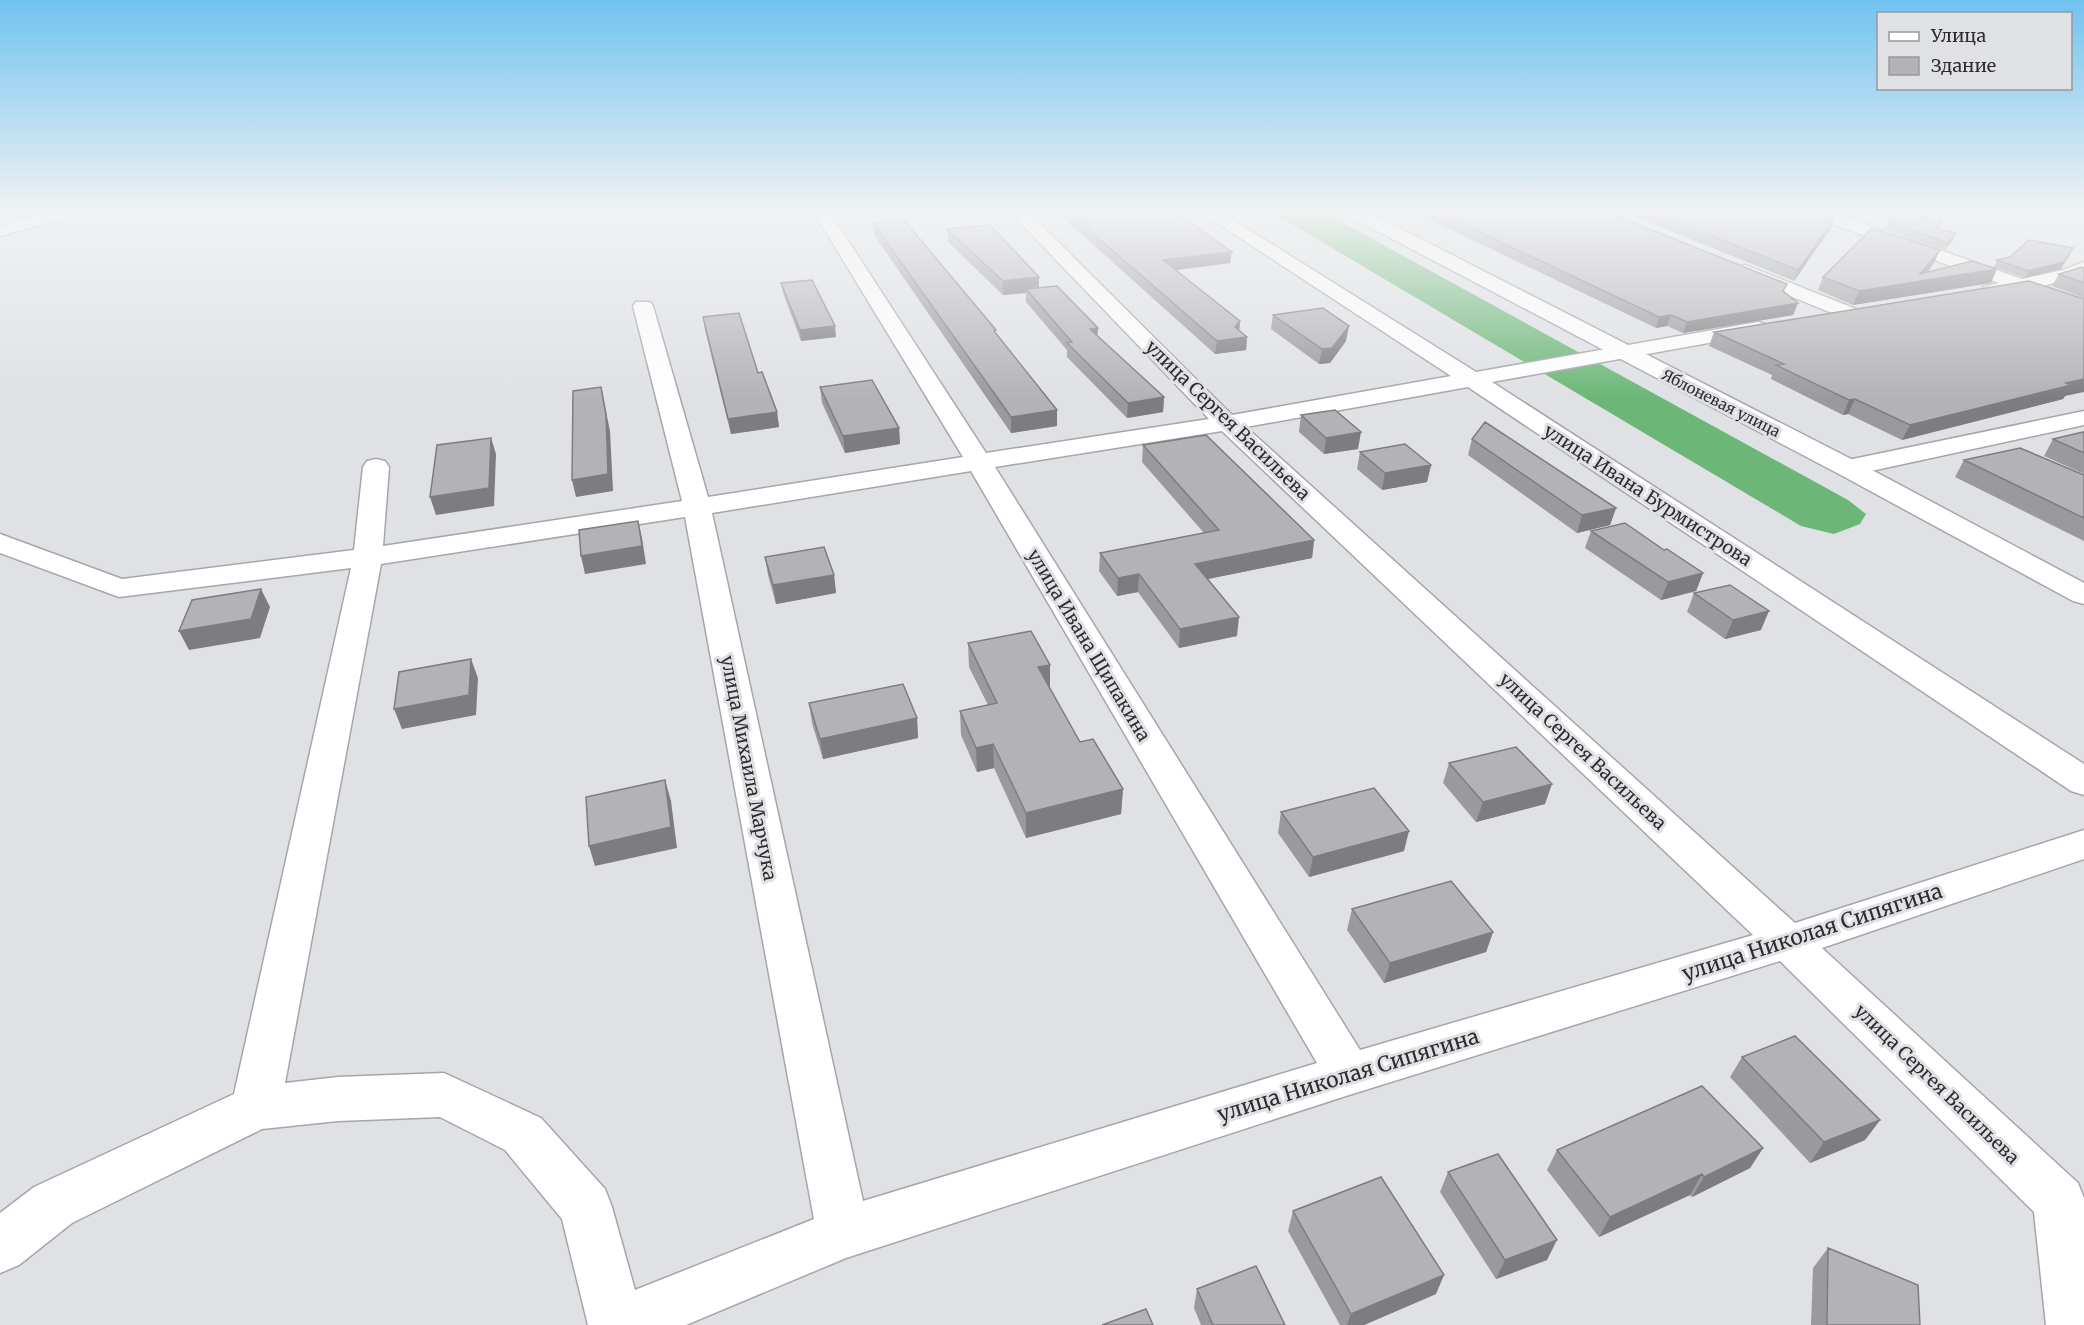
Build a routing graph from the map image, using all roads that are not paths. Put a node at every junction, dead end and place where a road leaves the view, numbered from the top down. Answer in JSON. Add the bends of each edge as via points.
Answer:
{"nodes":[{"id":1,"x":861,"y":275,"type":"edge"},
{"id":2,"x":1080,"y":275,"type":"edge"},
{"id":3,"x":1307,"y":275,"type":"edge"},
{"id":4,"x":1475,"y":275,"type":"edge"},
{"id":5,"x":1753,"y":275,"type":"edge"},
{"id":6,"x":1997,"y":275,"type":"edge"},
{"id":7,"x":2068,"y":275,"type":"edge"},
{"id":8,"x":2023,"y":286,"type":"junction"},
{"id":9,"x":1965,"y":295,"type":"edge"},
{"id":10,"x":644,"y":306,"type":"dead end"},
{"id":11,"x":2084,"y":307,"type":"edge"},
{"id":12,"x":1872,"y":310,"type":"edge"},
{"id":13,"x":1849,"y":314,"type":"junction"},
{"id":14,"x":1814,"y":319,"type":"edge"},
{"id":15,"x":1780,"y":325,"type":"edge"},
{"id":16,"x":1621,"y":351,"type":"junction"},
{"id":17,"x":1470,"y":378,"type":"junction"},
{"id":18,"x":2084,"y":418,"type":"edge"},
{"id":19,"x":1227,"y":423,"type":"junction"},
{"id":20,"x":1983,"y":440,"type":"junction"},
{"id":21,"x":2024,"y":458,"type":"edge"},
{"id":22,"x":978,"y":461,"type":"junction"},
{"id":23,"x":376,"y":467,"type":"dead end"},
{"id":24,"x":1848,"y":468,"type":"junction"},
{"id":25,"x":697,"y":507,"type":"junction"},
{"id":26,"x":0,"y":543,"type":"edge"},
{"id":27,"x":368,"y":557,"type":"junction"},
{"id":28,"x":2084,"y":595,"type":"edge"},
{"id":29,"x":2084,"y":782,"type":"edge"},
{"id":30,"x":2084,"y":844,"type":"edge"},
{"id":31,"x":1788,"y":942,"type":"junction"},
{"id":32,"x":1349,"y":1074,"type":"junction"},
{"id":33,"x":256,"y":1108,"type":"junction"},
{"id":34,"x":843,"y":1233,"type":"junction"},
{"id":35,"x":0,"y":1246,"type":"edge"},
{"id":36,"x":617,"y":1325,"type":"edge"},
{"id":37,"x":2074,"y":1325,"type":"edge"}],
"edges":[{"from":1,"to":22,"type":"street","name":"улица Ивана Щипакина"},
{"from":2,"to":19,"type":"street","name":"улица Сергея Васильева"},
{"from":3,"to":17,"type":"street","name":"улица Ивана Бурмистрова"},
{"from":4,"to":16,"type":"street","name":"Яблоневая улица"},
{"from":5,"to":13,"type":"street"},
{"from":6,"to":8,"type":"street"},
{"from":7,"to":8,"type":"street"},
{"from":8,"to":9,"type":"street"},
{"from":8,"to":11,"type":"street"},
{"from":10,"to":25,"type":"street","name":"улица Михаила Марчука"},
{"from":12,"to":13,"type":"street"},
{"from":13,"to":14,"type":"street"},
{"from":15,"to":16,"type":"street"},
{"from":16,"to":17,"type":"street"},
{"from":16,"to":24,"type":"street","name":"Яблоневая улица"},
{"from":17,"to":19,"type":"street"},
{"from":17,"to":29,"type":"street","name":"улица Ивана Бурмистрова"},
{"from":18,"to":20,"type":"street"},
{"from":19,"to":22,"type":"street"},
{"from":19,"to":31,"type":"street","name":"улица Сергея Васильева"},
{"from":20,"to":21,"type":"street"},
{"from":20,"to":24,"type":"street"},
{"from":22,"to":25,"type":"street"},
{"from":22,"to":32,"type":"street","name":"улица Ивана Щипакина"},
{"from":23,"to":27,"type":"street"},
{"from":24,"to":28,"type":"street","name":"Яблоневая улица"},
{"from":25,"to":27,"type":"street"},
{"from":25,"to":34,"type":"street","name":"улица Михаила Марчука"},
{"from":26,"to":27,"type":"street","via":[[119,588]]},
{"from":27,"to":33,"type":"street"},
{"from":30,"to":31,"type":"street","name":"улица Николая Сипягина"},
{"from":31,"to":32,"type":"street","name":"улица Николая Сипягина"},
{"from":31,"to":37,"type":"street","name":"улица Сергея Васильева","via":[[2059,1201]]},
{"from":32,"to":34,"type":"street","name":"улица Николая Сипягина"},
{"from":33,"to":35,"type":"street","via":[[53,1205]]},
{"from":33,"to":36,"type":"street","via":[[338,1098],[444,1095],[523,1134],[586,1207]]},
{"from":34,"to":36,"type":"street","name":"улица Николая Сипягина"}]}
